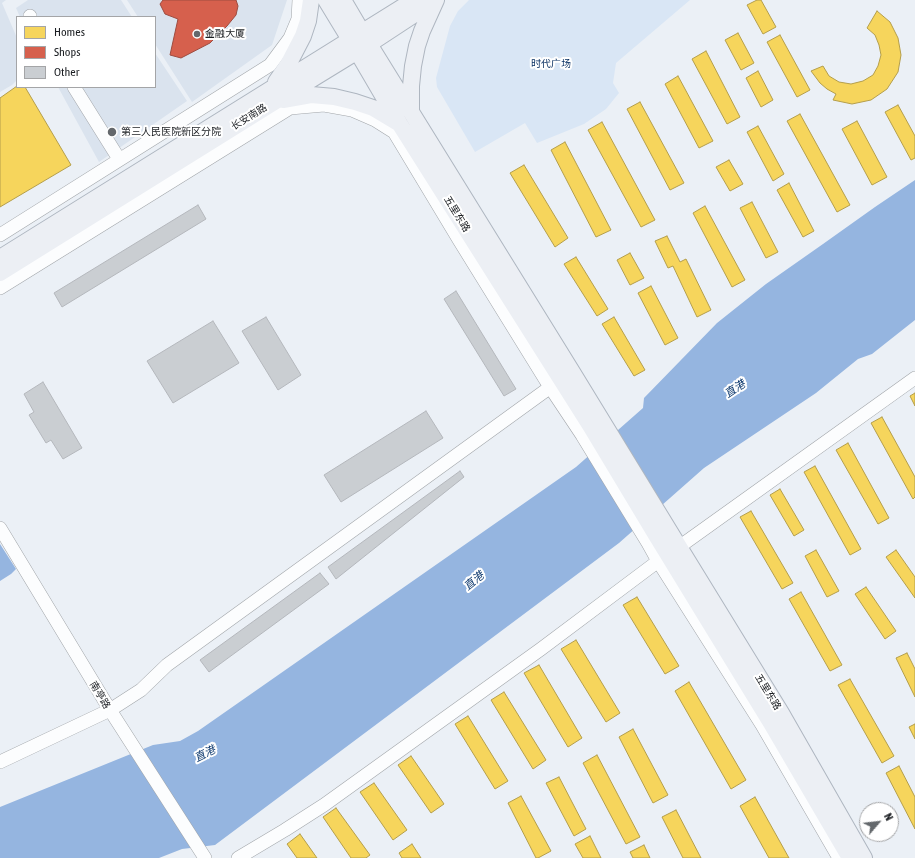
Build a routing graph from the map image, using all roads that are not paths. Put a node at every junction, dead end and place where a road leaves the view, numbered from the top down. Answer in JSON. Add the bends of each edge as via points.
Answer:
{"nodes":[{"id":1,"x":299,"y":0,"type":"edge"},
{"id":2,"x":311,"y":0,"type":"edge"},
{"id":3,"x":326,"y":0,"type":"edge"},
{"id":4,"x":344,"y":0,"type":"edge"},
{"id":5,"x":414,"y":0,"type":"edge"},
{"id":6,"x":436,"y":0,"type":"edge"},
{"id":7,"x":360,"y":41,"type":"junction"},
{"id":8,"x":75,"y":88,"type":"edge"},
{"id":9,"x":274,"y":94,"type":"junction"},
{"id":10,"x":411,"y":110,"type":"junction"},
{"id":11,"x":399,"y":123,"type":"junction"},
{"id":12,"x":119,"y":159,"type":"junction"},
{"id":13,"x":0,"y":235,"type":"edge"},
{"id":14,"x":0,"y":258,"type":"edge"},
{"id":15,"x":0,"y":273,"type":"edge"},
{"id":16,"x":0,"y":288,"type":"edge"},
{"id":17,"x":915,"y":378,"type":"edge"},
{"id":18,"x":562,"y":379,"type":"junction"},
{"id":19,"x":0,"y":528,"type":"edge"},
{"id":20,"x":668,"y":554,"type":"junction"},
{"id":21,"x":110,"y":710,"type":"junction"},
{"id":22,"x":0,"y":762,"type":"edge"},
{"id":23,"x":204,"y":856,"type":"edge"},
{"id":24,"x":238,"y":858,"type":"edge"},
{"id":25,"x":838,"y":858,"type":"edge"},
{"id":26,"x":850,"y":858,"type":"edge"},
{"id":27,"x":864,"y":858,"type":"edge"}],
"edges":[{"from":1,"to":12,"type":"street","via":[[298,19],[290,38],[270,65]]},
{"from":2,"to":9,"type":"main road","via":[[304,36]]},
{"from":3,"to":7,"type":"main road","name":"五里东路"},
{"from":4,"to":7,"type":"main road","name":"五里东路"},
{"from":5,"to":7,"type":"main road","name":"长安南路"},
{"from":6,"to":7,"type":"main road","name":"长安南路"},
{"from":6,"to":10,"type":"main road","via":[[417,46],[411,86]]},
{"from":7,"to":9,"type":"main road","name":"长安南路"},
{"from":7,"to":10,"type":"main road","name":"五里东路"},
{"from":7,"to":11,"type":"main road","name":"五里东路"},
{"from":8,"to":12,"type":"street"},
{"from":9,"to":11,"type":"main road","via":[[334,97],[373,108]]},
{"from":9,"to":14,"type":"main road","name":"长安南路"},
{"from":9,"to":15,"type":"main road","name":"长安南路"},
{"from":10,"to":18,"type":"main road","name":"五里东路"},
{"from":11,"to":18,"type":"main road","name":"五里东路"},
{"from":12,"to":13,"type":"street"},
{"from":16,"to":18,"type":"street","via":[[290,108],[324,105],[352,110],[394,132],[459,240]]},
{"from":17,"to":20,"type":"street"},
{"from":18,"to":20,"type":"main road","name":"五里东路"},
{"from":18,"to":21,"type":"street","via":[[173,660],[141,690]]},
{"from":19,"to":21,"type":"street","name":"南亭路"},
{"from":20,"to":24,"type":"street","via":[[541,649],[324,804]]},
{"from":20,"to":25,"type":"street"},
{"from":20,"to":26,"type":"main road","name":"五里东路"},
{"from":20,"to":27,"type":"main road","name":"五里东路","via":[[781,713]]},
{"from":21,"to":22,"type":"street"},
{"from":21,"to":23,"type":"street","name":"南亭路"}]}
